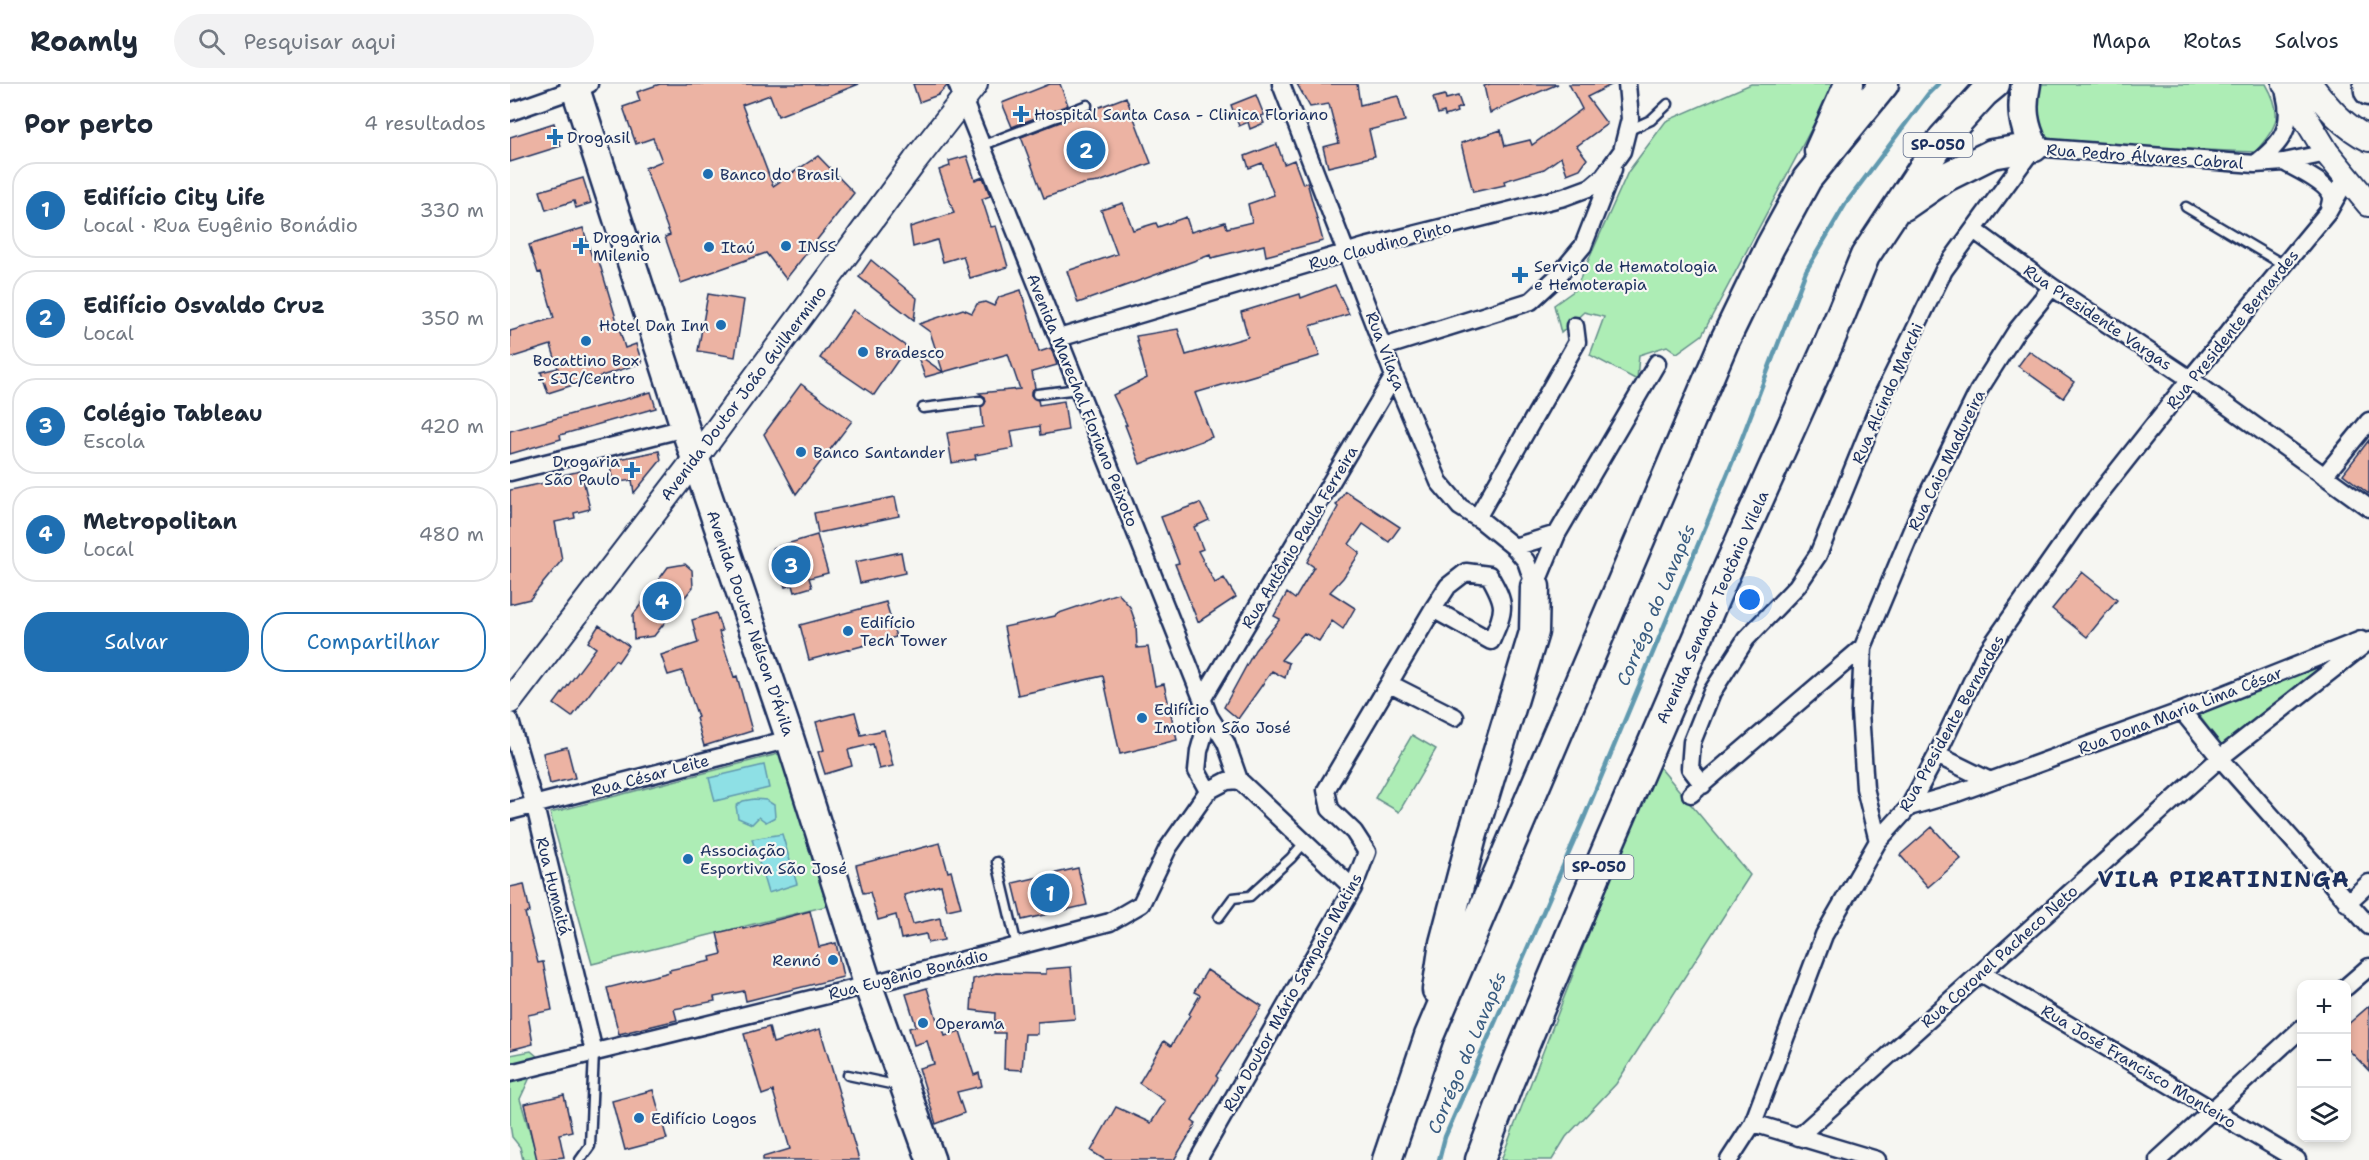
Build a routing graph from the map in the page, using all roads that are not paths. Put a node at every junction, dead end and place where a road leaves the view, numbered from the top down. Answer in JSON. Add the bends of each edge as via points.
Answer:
{"nodes":[{"id":1,"x":1281,"y":84,"type":"edge"},
{"id":2,"x":1627,"y":84,"type":"edge"},
{"id":3,"x":1849,"y":84,"type":"edge"},
{"id":4,"x":1884,"y":84,"type":"edge"},
{"id":5,"x":1995,"y":84,"type":"edge"},
{"id":6,"x":2026,"y":84,"type":"edge"},
{"id":7,"x":2284,"y":84,"type":"edge"},
{"id":8,"x":2310,"y":84,"type":"edge"},
{"id":9,"x":2368,"y":84,"type":"edge"},
{"id":10,"x":580,"y":86,"type":"edge"},
{"id":11,"x":965,"y":89,"type":"edge"},
{"id":12,"x":2369,"y":92,"type":"edge"},
{"id":13,"x":1668,"y":104,"type":"dead end"},
{"id":14,"x":1087,"y":105,"type":"dead end"},
{"id":15,"x":510,"y":112,"type":"edge"},
{"id":16,"x":1627,"y":131,"type":"junction"},
{"id":17,"x":2369,"y":139,"type":"edge"},
{"id":18,"x":981,"y":146,"type":"junction"},
{"id":19,"x":2034,"y":147,"type":"junction"},
{"id":20,"x":2327,"y":153,"type":"junction"},
{"id":21,"x":1615,"y":162,"type":"junction"},
{"id":22,"x":2284,"y":162,"type":"junction"},
{"id":23,"x":2255,"y":164,"type":"junction"},
{"id":24,"x":2343,"y":172,"type":"junction"},
{"id":25,"x":1807,"y":179,"type":"junction"},
{"id":26,"x":2368,"y":203,"type":"edge"},
{"id":27,"x":2186,"y":207,"type":"dead end"},
{"id":28,"x":2328,"y":212,"type":"junction"},
{"id":29,"x":1891,"y":215,"type":"junction"},
{"id":30,"x":1974,"y":230,"type":"junction"},
{"id":31,"x":1347,"y":252,"type":"junction"},
{"id":32,"x":2284,"y":264,"type":"junction"},
{"id":33,"x":2052,"y":287,"type":"junction"},
{"id":34,"x":1575,"y":326,"type":"dead end"},
{"id":35,"x":1059,"y":338,"type":"junction"},
{"id":36,"x":1384,"y":347,"type":"junction"},
{"id":37,"x":1657,"y":363,"type":"dead end"},
{"id":38,"x":1395,"y":376,"type":"junction"},
{"id":39,"x":2190,"y":379,"type":"junction"},
{"id":40,"x":1079,"y":388,"type":"junction"},
{"id":41,"x":1037,"y":394,"type":"dead end"},
{"id":42,"x":980,"y":401,"type":"dead end"},
{"id":43,"x":923,"y":408,"type":"dead end"},
{"id":44,"x":2369,"y":421,"type":"edge"},
{"id":45,"x":685,"y":428,"type":"junction"},
{"id":46,"x":696,"y":458,"type":"junction"},
{"id":47,"x":510,"y":472,"type":"edge"},
{"id":48,"x":2324,"y":476,"type":"junction"},
{"id":49,"x":2369,"y":508,"type":"edge"},
{"id":50,"x":1477,"y":518,"type":"junction"},
{"id":51,"x":1557,"y":534,"type":"junction"},
{"id":52,"x":1514,"y":547,"type":"junction"},
{"id":53,"x":1535,"y":587,"type":"junction"},
{"id":54,"x":1433,"y":609,"type":"junction"},
{"id":55,"x":2369,"y":639,"type":"edge"},
{"id":56,"x":1863,"y":647,"type":"junction"},
{"id":57,"x":1390,"y":684,"type":"junction"},
{"id":58,"x":1203,"y":698,"type":"junction"},
{"id":59,"x":510,"y":701,"type":"edge"},
{"id":60,"x":2182,"y":711,"type":"junction"},
{"id":61,"x":1209,"y":716,"type":"junction"},
{"id":62,"x":1455,"y":717,"type":"dead end"},
{"id":63,"x":510,"y":721,"type":"edge"},
{"id":64,"x":790,"y":739,"type":"junction"},
{"id":65,"x":1937,"y":755,"type":"junction"},
{"id":66,"x":2220,"y":758,"type":"junction"},
{"id":67,"x":1239,"y":780,"type":"junction"},
{"id":68,"x":1990,"y":781,"type":"junction"},
{"id":69,"x":1697,"y":790,"type":"joint"},
{"id":70,"x":1208,"y":791,"type":"junction"},
{"id":71,"x":535,"y":806,"type":"junction"},
{"id":72,"x":1909,"y":807,"type":"junction"},
{"id":73,"x":510,"y":812,"type":"edge"},
{"id":74,"x":1878,"y":840,"type":"junction"},
{"id":75,"x":1305,"y":842,"type":"junction"},
{"id":76,"x":997,"y":862,"type":"dead end"},
{"id":77,"x":2369,"y":883,"type":"edge"},
{"id":78,"x":1353,"y":888,"type":"junction"},
{"id":79,"x":2347,"y":903,"type":"junction"},
{"id":80,"x":1219,"y":917,"type":"dead end"},
{"id":81,"x":2369,"y":927,"type":"edge"},
{"id":82,"x":1017,"y":946,"type":"junction"},
{"id":83,"x":2369,"y":967,"type":"edge"},
{"id":84,"x":1981,"y":973,"type":"junction"},
{"id":85,"x":2351,"y":983,"type":"edge"},
{"id":86,"x":868,"y":985,"type":"junction"},
{"id":87,"x":2297,"y":1032,"type":"edge"},
{"id":88,"x":1429,"y":1036,"type":"junction"},
{"id":89,"x":594,"y":1052,"type":"junction"},
{"id":90,"x":510,"y":1073,"type":"edge"},
{"id":91,"x":848,"y":1076,"type":"dead end"},
{"id":92,"x":903,"y":1086,"type":"junction"},
{"id":93,"x":2213,"y":1110,"type":"junction"},
{"id":94,"x":1752,"y":1123,"type":"junction"},
{"id":95,"x":1798,"y":1137,"type":"junction"},
{"id":96,"x":579,"y":1160,"type":"edge"},
{"id":97,"x":931,"y":1160,"type":"edge"},
{"id":98,"x":1198,"y":1160,"type":"edge"},
{"id":99,"x":1387,"y":1160,"type":"edge"},
{"id":100,"x":1480,"y":1160,"type":"edge"},
{"id":101,"x":1729,"y":1160,"type":"edge"},
{"id":102,"x":1877,"y":1160,"type":"edge"},
{"id":103,"x":2158,"y":1160,"type":"edge"},
{"id":104,"x":2297,"y":1160,"type":"edge"}],
"edges":[{"from":1,"to":31,"type":"street","name":"Rua Vilaça"},
{"from":2,"to":16,"type":"street","name":"Rua Claudino Pinto"},
{"from":3,"to":25,"type":"highway"},
{"from":4,"to":25,"type":"highway"},
{"from":5,"to":29,"type":"highway","name":"Avenida Senador Teotônio Vilela","number":"SP-050","via":[[1943,138]]},
{"from":6,"to":19,"type":"highway","via":[[2022,105],[2024,127]]},
{"from":7,"to":20,"type":"main road"},
{"from":7,"to":23,"type":"street","via":[[2290,110],[2285,133],[2275,149]]},
{"from":8,"to":17,"type":"main road","via":[[2327,107],[2354,132]]},
{"from":9,"to":12,"type":"highway"},
{"from":10,"to":15,"type":"street"},
{"from":10,"to":45,"type":"main road","name":"Avenida Doutor Nélson D'Ávila"},
{"from":11,"to":18,"type":"street","name":"Avenida Marechal Floriano Peixoto"},
{"from":11,"to":46,"type":"main road","name":"Avenida Doutor João Guilhermino"},
{"from":13,"to":16,"type":"lane","via":[[1651,120]]},
{"from":14,"to":18,"type":"lane"},
{"from":16,"to":21,"type":"street","name":"Rua Claudino Pinto"},
{"from":18,"to":35,"type":"street","name":"Avenida Marechal Floriano Peixoto"},
{"from":19,"to":23,"type":"street","name":"Rua Pedro Álvares Cabral"},
{"from":19,"to":29,"type":"highway","via":[[1992,154],[1946,177]]},
{"from":19,"to":30,"type":"street","name":"Rua Alcindo Marchi"},
{"from":20,"to":22,"type":"street","name":"Rua Pedro Álvares Cabral"},
{"from":20,"to":24,"type":"main road"},
{"from":21,"to":31,"type":"street","name":"Rua Claudino Pinto","via":[[1591,187],[1564,197]]},
{"from":21,"to":36,"type":"street","via":[[1583,246],[1531,301]]},
{"from":22,"to":23,"type":"street","name":"Rua Pedro Álvares Cabral"},
{"from":22,"to":28,"type":"street","via":[[2330,191]]},
{"from":24,"to":26,"type":"main road"},
{"from":24,"to":28,"type":"street","name":"Rua Presidente Bernardes","via":[[2341,189]]},
{"from":25,"to":88,"type":"highway","via":[[1725,342]]},
{"from":26,"to":28,"type":"street","via":[[2351,202]]},
{"from":27,"to":32,"type":"lane"},
{"from":28,"to":32,"type":"street","name":"Rua Presidente Bernardes"},
{"from":29,"to":100,"type":"highway","name":"Avenida Senador Teotônio Vilela","number":"SP-050","via":[[1865,256],[1715,599],[1509,1082]]},
{"from":30,"to":33,"type":"street","name":"Rua Presidente Vargas"},
{"from":30,"to":69,"type":"street","name":"Rua Alcindo Marchi","via":[[1944,270],[1917,322],[1818,555],[1797,586],[1746,639],[1712,692],[1692,742],[1690,768]]},
{"from":31,"to":35,"type":"street","name":"Rua Claudino Pinto"},
{"from":31,"to":36,"type":"street","name":"Rua Vilaça"},
{"from":32,"to":39,"type":"street","name":"Rua Presidente Bernardes"},
{"from":33,"to":39,"type":"street","name":"Rua Presidente Vargas"},
{"from":33,"to":56,"type":"street","name":"Rua Caio Madureira","via":[[2017,330],[1979,390],[1923,506]]},
{"from":34,"to":50,"type":"street","via":[[1577,342]]},
{"from":35,"to":40,"type":"street","name":"Avenida Marechal Floriano Peixoto"},
{"from":36,"to":38,"type":"street","name":"Rua Vilaça"},
{"from":37,"to":51,"type":"street"},
{"from":38,"to":50,"type":"street","name":"Rua Vilaça","via":[[1439,482],[1460,507]]},
{"from":38,"to":58,"type":"street","name":"Rua Antônio Paula Ferreira"},
{"from":39,"to":48,"type":"street","name":"Rua Presidente Vargas"},
{"from":39,"to":65,"type":"street","name":"Rua Presidente Bernardes","via":[[2082,516],[1984,656]]},
{"from":40,"to":41,"type":"lane"},
{"from":40,"to":58,"type":"street","name":"Avenida Marechal Floriano Peixoto"},
{"from":42,"to":43,"type":"lane"},
{"from":44,"to":48,"type":"street"},
{"from":45,"to":46,"type":"main road","name":"Avenida Doutor Nélson D'Ávila"},
{"from":45,"to":47,"type":"street"},
{"from":46,"to":59,"type":"main road","name":"Avenida Doutor João Guilhermino"},
{"from":46,"to":64,"type":"main road","name":"Avenida Doutor Nélson D'Ávila"},
{"from":48,"to":49,"type":"street","name":"Rua Presidente Vargas"},
{"from":50,"to":52,"type":"street","name":"Rua Vilaça"},
{"from":51,"to":52,"type":"street"},
{"from":51,"to":53,"type":"street"},
{"from":52,"to":53,"type":"street","name":"Rua Vilaça","via":[[1526,561]]},
{"from":53,"to":88,"type":"highway","via":[[1534,632],[1444,942]]},
{"from":54,"to":54,"type":"street","name":"Rua Doutor Mário Sampaio Matins","via":[[1448,586],[1466,572],[1489,575],[1501,595],[1503,613],[1491,641]]},
{"from":54,"to":57,"type":"street","name":"Rua Doutor Mário Sampaio Matins"},
{"from":55,"to":60,"type":"street","name":"Rua Dona Maria Lima César"},
{"from":55,"to":66,"type":"street","name":"Rua Coronel Pacheco Neto"},
{"from":56,"to":69,"type":"street","name":"Rua Caio Madureira"},
{"from":56,"to":74,"type":"street","name":"Rua Caio Madureira","via":[[1860,712],[1865,788]]},
{"from":57,"to":62,"type":"street"},
{"from":57,"to":78,"type":"street","name":"Rua Doutor Mário Sampaio Matins","via":[[1326,790],[1330,809],[1354,832],[1367,852]]},
{"from":58,"to":61,"type":"street","name":"Avenida Marechal Floriano Peixoto"},
{"from":60,"to":66,"type":"street"},
{"from":60,"to":68,"type":"street","name":"Rua Dona Maria Lima César"},
{"from":61,"to":67,"type":"street","name":"Avenida Marechal Floriano Peixoto","via":[[1226,743]]},
{"from":61,"to":70,"type":"street","via":[[1197,771]]},
{"from":63,"to":71,"type":"street","name":"Rua Humaitá"},
{"from":64,"to":71,"type":"street","name":"Rua César Leite"},
{"from":64,"to":86,"type":"main road","name":"Avenida Doutor Nélson D'Ávila"},
{"from":65,"to":68,"type":"street"},
{"from":65,"to":72,"type":"street","name":"Rua Presidente Bernardes"},
{"from":66,"to":79,"type":"street"},
{"from":66,"to":84,"type":"street","name":"Rua Coronel Pacheco Neto"},
{"from":67,"to":70,"type":"street","via":[[1227,781]]},
{"from":67,"to":75,"type":"street","name":"Avenida Marechal Floriano Peixoto"},
{"from":68,"to":72,"type":"street","name":"Rua Dona Maria Lima César"},
{"from":70,"to":82,"type":"street","name":"Rua Eugênio Bonádio","via":[[1168,848],[1141,904],[1110,922]]},
{"from":71,"to":73,"type":"street","name":"Rua César Leite"},
{"from":71,"to":89,"type":"street","name":"Rua Humaitá"},
{"from":72,"to":74,"type":"street","name":"Rua Presidente Bernardes"},
{"from":74,"to":94,"type":"street","name":"Rua Presidente Bernardes","via":[[1824,935]]},
{"from":75,"to":78,"type":"street","name":"Avenida Marechal Floriano Peixoto"},
{"from":75,"to":80,"type":"lane","via":[[1250,896],[1233,898]]},
{"from":76,"to":82,"type":"lane"},
{"from":77,"to":79,"type":"street"},
{"from":78,"to":98,"type":"street","name":"Rua Doutor Mário Sampaio Matins"},
{"from":79,"to":81,"type":"street"},
{"from":82,"to":86,"type":"street","name":"Rua Eugênio Bonádio"},
{"from":83,"to":85,"type":"street"},
{"from":84,"to":93,"type":"street","name":"Rua José Francisco Monteiro"},
{"from":84,"to":95,"type":"street","name":"Rua Coronel Pacheco Neto"},
{"from":86,"to":89,"type":"street","name":"Rua Eugênio Bonádio"},
{"from":86,"to":92,"type":"main road","name":"Avenida Doutor Nélson D'Ávila"},
{"from":87,"to":93,"type":"street"},
{"from":88,"to":99,"type":"highway"},
{"from":89,"to":90,"type":"street","name":"Rua Eugênio Bonádio"},
{"from":89,"to":96,"type":"lane","via":[[590,1146]]},
{"from":91,"to":92,"type":"lane"},
{"from":92,"to":97,"type":"main road","name":"Avenida Doutor Nélson D'Ávila"},
{"from":93,"to":103,"type":"street"},
{"from":93,"to":104,"type":"street","name":"Rua José Francisco Monteiro"},
{"from":94,"to":95,"type":"street"},
{"from":94,"to":101,"type":"street","name":"Rua Presidente Bernardes"},
{"from":95,"to":102,"type":"street"}]}
